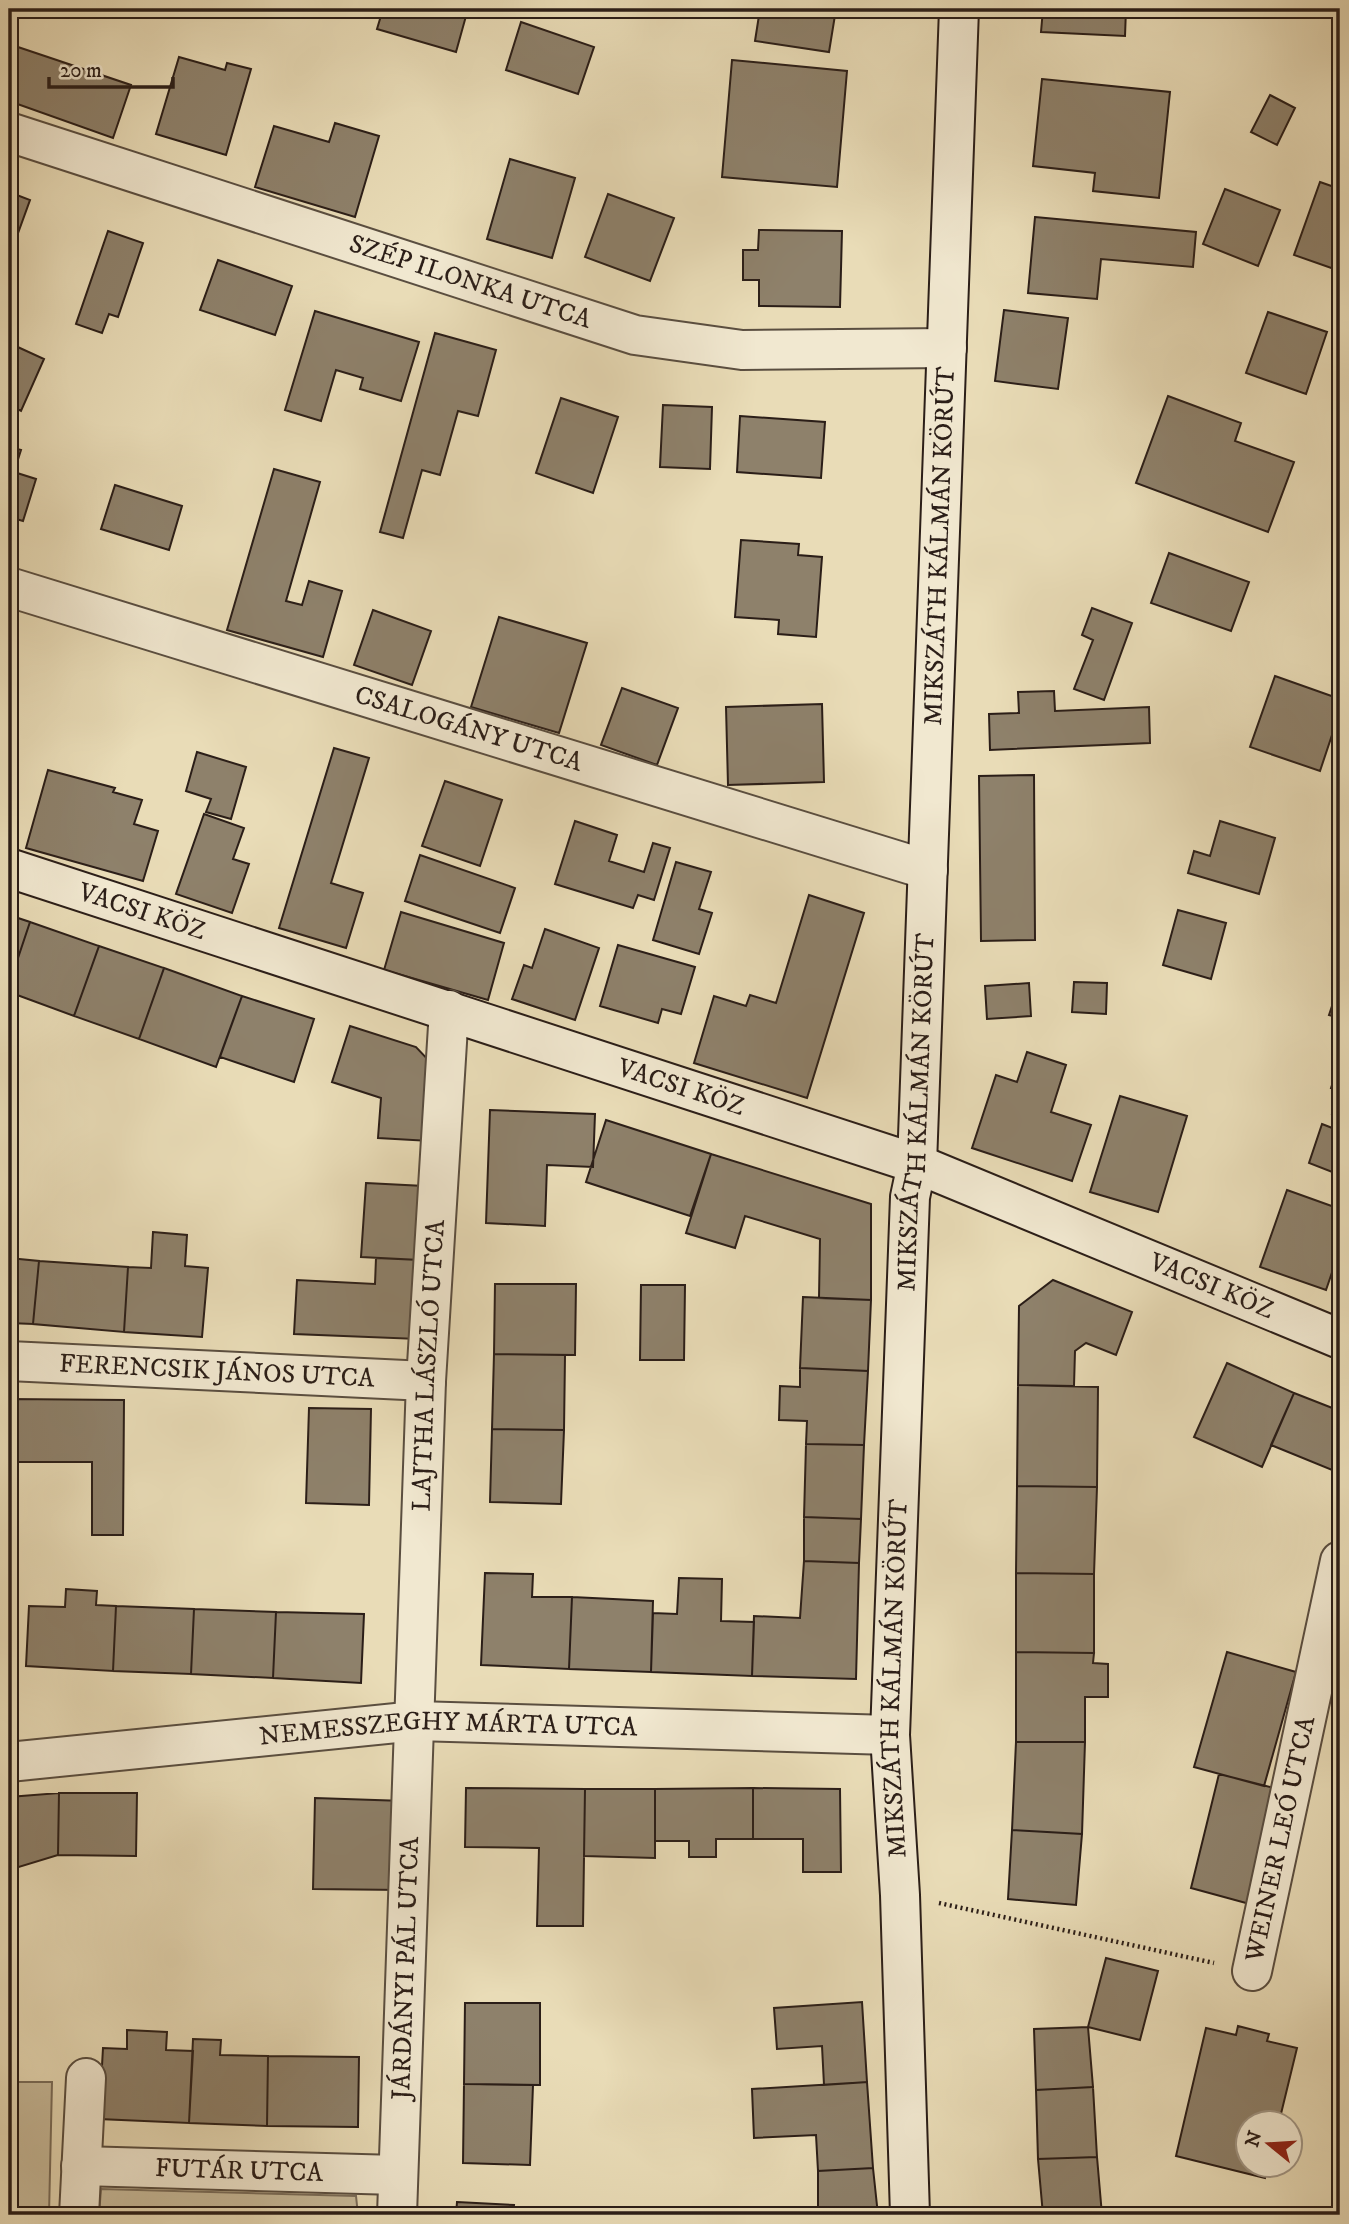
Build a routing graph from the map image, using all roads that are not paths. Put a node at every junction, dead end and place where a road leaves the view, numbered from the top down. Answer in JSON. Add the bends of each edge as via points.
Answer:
{"nodes":[{"id":1,"x":959,"y":9,"type":"edge"},
{"id":2,"x":9,"y":132,"type":"edge"},
{"id":3,"x":947,"y":348,"type":"junction"},
{"id":4,"x":9,"y":587,"type":"edge"},
{"id":5,"x":9,"y":868,"type":"edge"},
{"id":6,"x":928,"y":870,"type":"junction"},
{"id":7,"x":449,"y":1010,"type":"junction"},
{"id":8,"x":917,"y":1164,"type":"junction"},
{"id":9,"x":1340,"y":1339,"type":"edge"},
{"id":10,"x":9,"y":1361,"type":"edge"},
{"id":11,"x":426,"y":1381,"type":"junction"},
{"id":12,"x":1340,"y":1561,"type":"edge"},
{"id":13,"x":415,"y":1721,"type":"junction"},
{"id":14,"x":890,"y":1735,"type":"junction"},
{"id":15,"x":9,"y":1762,"type":"edge"},
{"id":16,"x":1252,"y":1971,"type":"road end"},
{"id":17,"x":86,"y":2078,"type":"dead end"},
{"id":18,"x":81,"y":2166,"type":"junction"},
{"id":19,"x":397,"y":2175,"type":"junction"},
{"id":20,"x":79,"y":2215,"type":"edge"},
{"id":21,"x":397,"y":2215,"type":"edge"},
{"id":22,"x":909,"y":2215,"type":"edge"}],
"edges":[{"from":1,"to":3,"type":"street","name":"MIKSZÁTH KÁLMÁN KÖRÚT"},
{"from":2,"to":3,"type":"street","name":"SZÉP ILONKA UTCA","via":[[635,335],[742,350]]},
{"from":3,"to":6,"type":"street","name":"MIKSZÁTH KÁLMÁN KÖRÚT"},
{"from":4,"to":6,"type":"street","name":"CSALOGÁNY UTCA"},
{"from":5,"to":7,"type":"street","name":"VACSI KÖZ"},
{"from":6,"to":8,"type":"street","name":"MIKSZÁTH KÁLMÁN KÖRÚT"},
{"from":7,"to":8,"type":"street","name":"VACSI KÖZ"},
{"from":7,"to":11,"type":"street","name":"LAJTHA LÁSZLÓ UTCA"},
{"from":8,"to":9,"type":"street","name":"VACSI KÖZ"},
{"from":8,"to":14,"type":"street","name":"MIKSZÁTH KÁLMÁN KÖRÚT","via":[[910,1197]]},
{"from":10,"to":11,"type":"street","name":"FERENCSIK JÁNOS UTCA"},
{"from":11,"to":13,"type":"street","name":"LAJTHA LÁSZLÓ UTCA"},
{"from":12,"to":16,"type":"street","name":"WEINER LEÓ UTCA"},
{"from":13,"to":14,"type":"street","name":"NEMESSZEGHY MÁRTA UTCA"},
{"from":13,"to":15,"type":"street","name":"NEMESSZEGHY MÁRTA UTCA"},
{"from":13,"to":19,"type":"street","name":"JÁRDÁNYI PÁL UTCA"},
{"from":14,"to":22,"type":"street","name":"MIKSZÁTH KÁLMÁN KÖRÚT","via":[[900,1895]]},
{"from":17,"to":18,"type":"street"},
{"from":18,"to":19,"type":"street","name":"FUTÁR UTCA"},
{"from":18,"to":20,"type":"street"},
{"from":19,"to":21,"type":"street","name":"JÁRDÁNYI PÁL UTCA"}]}
